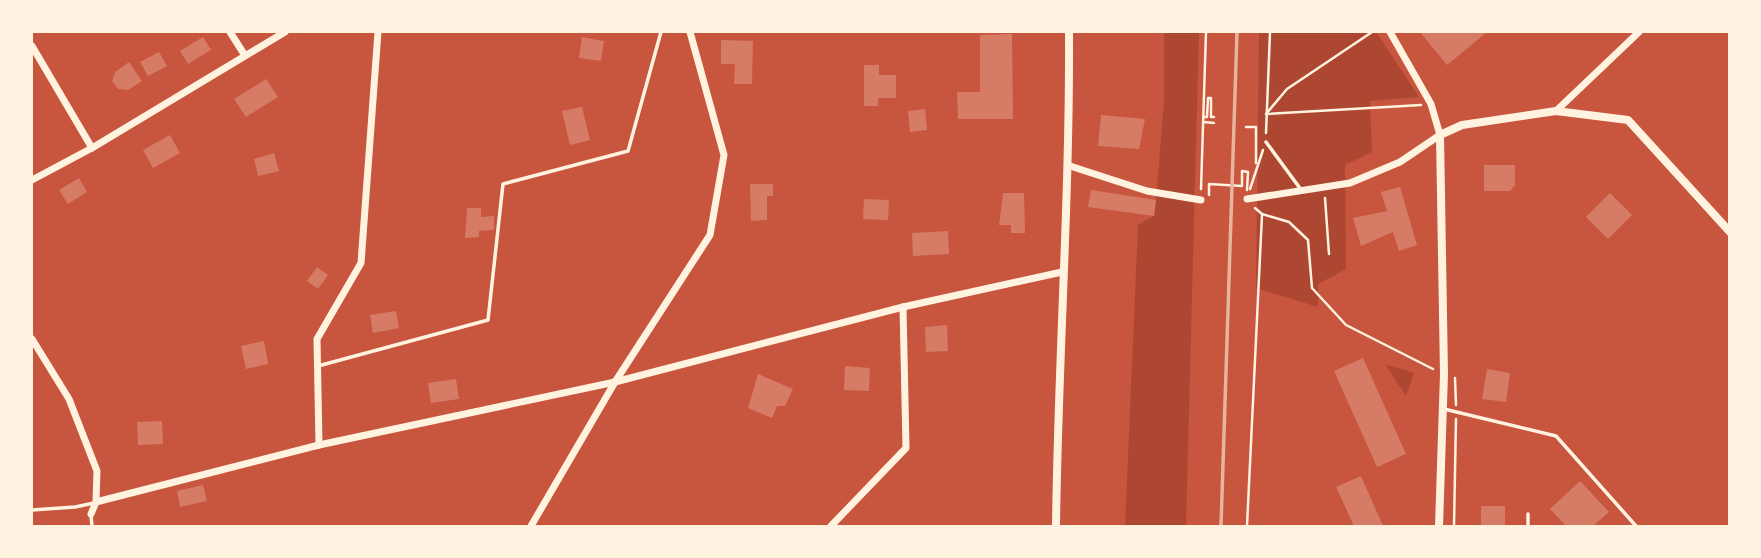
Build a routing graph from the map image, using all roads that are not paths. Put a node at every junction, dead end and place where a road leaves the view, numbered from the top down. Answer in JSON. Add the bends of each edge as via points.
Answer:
{"nodes":[{"id":1,"x":230,"y":32,"type":"edge"},
{"id":2,"x":285,"y":32,"type":"edge"},
{"id":3,"x":378,"y":32,"type":"edge"},
{"id":4,"x":661,"y":32,"type":"edge"},
{"id":5,"x":690,"y":32,"type":"edge"},
{"id":6,"x":1069,"y":32,"type":"edge"},
{"id":7,"x":1390,"y":32,"type":"edge"},
{"id":8,"x":1639,"y":32,"type":"edge"},
{"id":9,"x":32,"y":46,"type":"edge"},
{"id":10,"x":244,"y":54,"type":"junction"},
{"id":11,"x":1556,"y":111,"type":"junction"},
{"id":12,"x":1440,"y":135,"type":"junction"},
{"id":13,"x":1266,"y":142,"type":"dead end"},
{"id":14,"x":92,"y":148,"type":"junction"},
{"id":15,"x":1070,"y":166,"type":"junction"},
{"id":16,"x":32,"y":180,"type":"edge"},
{"id":17,"x":1302,"y":191,"type":"junction"},
{"id":18,"x":1247,"y":199,"type":"road end"},
{"id":19,"x":1201,"y":200,"type":"road end"},
{"id":20,"x":1730,"y":232,"type":"edge"},
{"id":21,"x":1062,"y":272,"type":"junction"},
{"id":22,"x":903,"y":307,"type":"junction"},
{"id":23,"x":32,"y":339,"type":"edge"},
{"id":24,"x":318,"y":366,"type":"junction"},
{"id":25,"x":615,"y":382,"type":"junction"},
{"id":26,"x":1443,"y":409,"type":"junction"},
{"id":27,"x":319,"y":446,"type":"junction"},
{"id":28,"x":96,"y":502,"type":"junction"},
{"id":29,"x":32,"y":510,"type":"edge"},
{"id":30,"x":91,"y":514,"type":"joint"},
{"id":31,"x":1528,"y":514,"type":"dead end"},
{"id":32,"x":92,"y":527,"type":"edge"},
{"id":33,"x":531,"y":527,"type":"edge"},
{"id":34,"x":831,"y":527,"type":"edge"},
{"id":35,"x":1056,"y":527,"type":"edge"},
{"id":36,"x":1439,"y":527,"type":"edge"},
{"id":37,"x":1528,"y":527,"type":"edge"},
{"id":38,"x":1636,"y":527,"type":"edge"}],
"edges":[{"from":1,"to":10,"type":"street"},
{"from":2,"to":10,"type":"street"},
{"from":3,"to":24,"type":"street","via":[[360,262],[317,339]]},
{"from":4,"to":24,"type":"lane","via":[[628,150],[503,184],[488,320]]},
{"from":5,"to":25,"type":"street","via":[[724,155],[710,235]]},
{"from":6,"to":15,"type":"street"},
{"from":7,"to":12,"type":"street","via":[[1431,104]]},
{"from":8,"to":11,"type":"street"},
{"from":9,"to":14,"type":"street"},
{"from":10,"to":14,"type":"street"},
{"from":11,"to":12,"type":"street","via":[[1462,125]]},
{"from":11,"to":20,"type":"street","via":[[1628,120]]},
{"from":12,"to":17,"type":"street","via":[[1400,162],[1350,183]]},
{"from":12,"to":26,"type":"street"},
{"from":13,"to":17,"type":"lane"},
{"from":14,"to":16,"type":"street"},
{"from":15,"to":19,"type":"street","via":[[1147,191]]},
{"from":15,"to":21,"type":"street"},
{"from":17,"to":18,"type":"street"},
{"from":21,"to":22,"type":"street"},
{"from":21,"to":35,"type":"street"},
{"from":22,"to":25,"type":"street"},
{"from":22,"to":34,"type":"street","via":[[906,447]]},
{"from":23,"to":28,"type":"street","via":[[69,399],[97,471]]},
{"from":24,"to":27,"type":"street"},
{"from":25,"to":27,"type":"street"},
{"from":25,"to":33,"type":"street"},
{"from":26,"to":36,"type":"street"},
{"from":26,"to":38,"type":"lane","via":[[1556,436]]},
{"from":27,"to":28,"type":"street"},
{"from":28,"to":29,"type":"lane"},
{"from":28,"to":30,"type":"street"},
{"from":30,"to":32,"type":"lane"},
{"from":31,"to":37,"type":"lane"}]}
